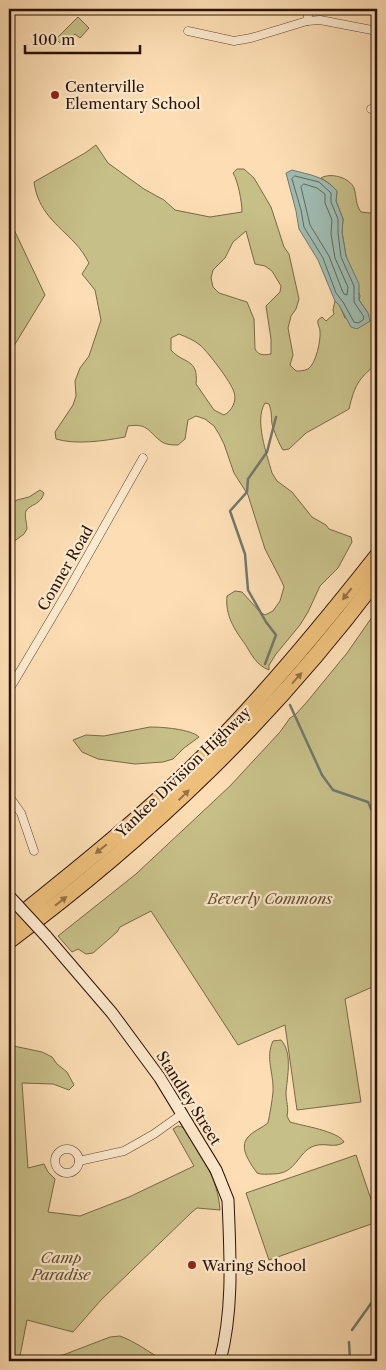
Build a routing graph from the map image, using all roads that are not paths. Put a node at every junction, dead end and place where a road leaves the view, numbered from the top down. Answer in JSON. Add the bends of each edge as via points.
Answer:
{"nodes":[{"id":1,"x":309,"y":9,"type":"edge"},
{"id":2,"x":307,"y":21,"type":"junction"},
{"id":3,"x":188,"y":31,"type":"dead end"},
{"id":4,"x":377,"y":31,"type":"edge"},
{"id":5,"x":142,"y":458,"type":"dead end"},
{"id":6,"x":377,"y":556,"type":"edge"},
{"id":7,"x":377,"y":579,"type":"edge"},
{"id":8,"x":9,"y":690,"type":"edge"},
{"id":9,"x":9,"y":796,"type":"edge"},
{"id":10,"x":34,"y":851,"type":"dead end"},
{"id":11,"x":9,"y":896,"type":"edge"},
{"id":12,"x":9,"y":924,"type":"edge"},
{"id":13,"x":9,"y":942,"type":"edge"},
{"id":14,"x":182,"y":1114,"type":"junction"},
{"id":15,"x":79,"y":1161,"type":"dead end"},
{"id":16,"x":220,"y":1361,"type":"edge"}],
"edges":[{"from":1,"to":2,"type":"street"},
{"from":2,"to":3,"type":"street","via":[[234,41]]},
{"from":2,"to":4,"type":"street","via":[[320,20]]},
{"from":5,"to":8,"type":"street","name":"Conner Road"},
{"from":6,"to":12,"type":"highway","name":"Yankee Division Highway","one_way":true,"via":[[285,668],[211,749],[107,845]]},
{"from":13,"to":7,"type":"highway","name":"Yankee Division Highway","one_way":true,"via":[[128,847],[230,752],[344,624]]},
{"from":9,"to":10,"type":"street","via":[[21,813]]},
{"from":11,"to":14,"type":"street","name":"Standley Street","bridge":true,"via":[[112,1013]]},
{"from":14,"to":15,"type":"street","via":[[124,1151]]},
{"from":14,"to":16,"type":"street","name":"Standley Street","via":[[216,1170],[228,1200],[230,1300]]}]}
